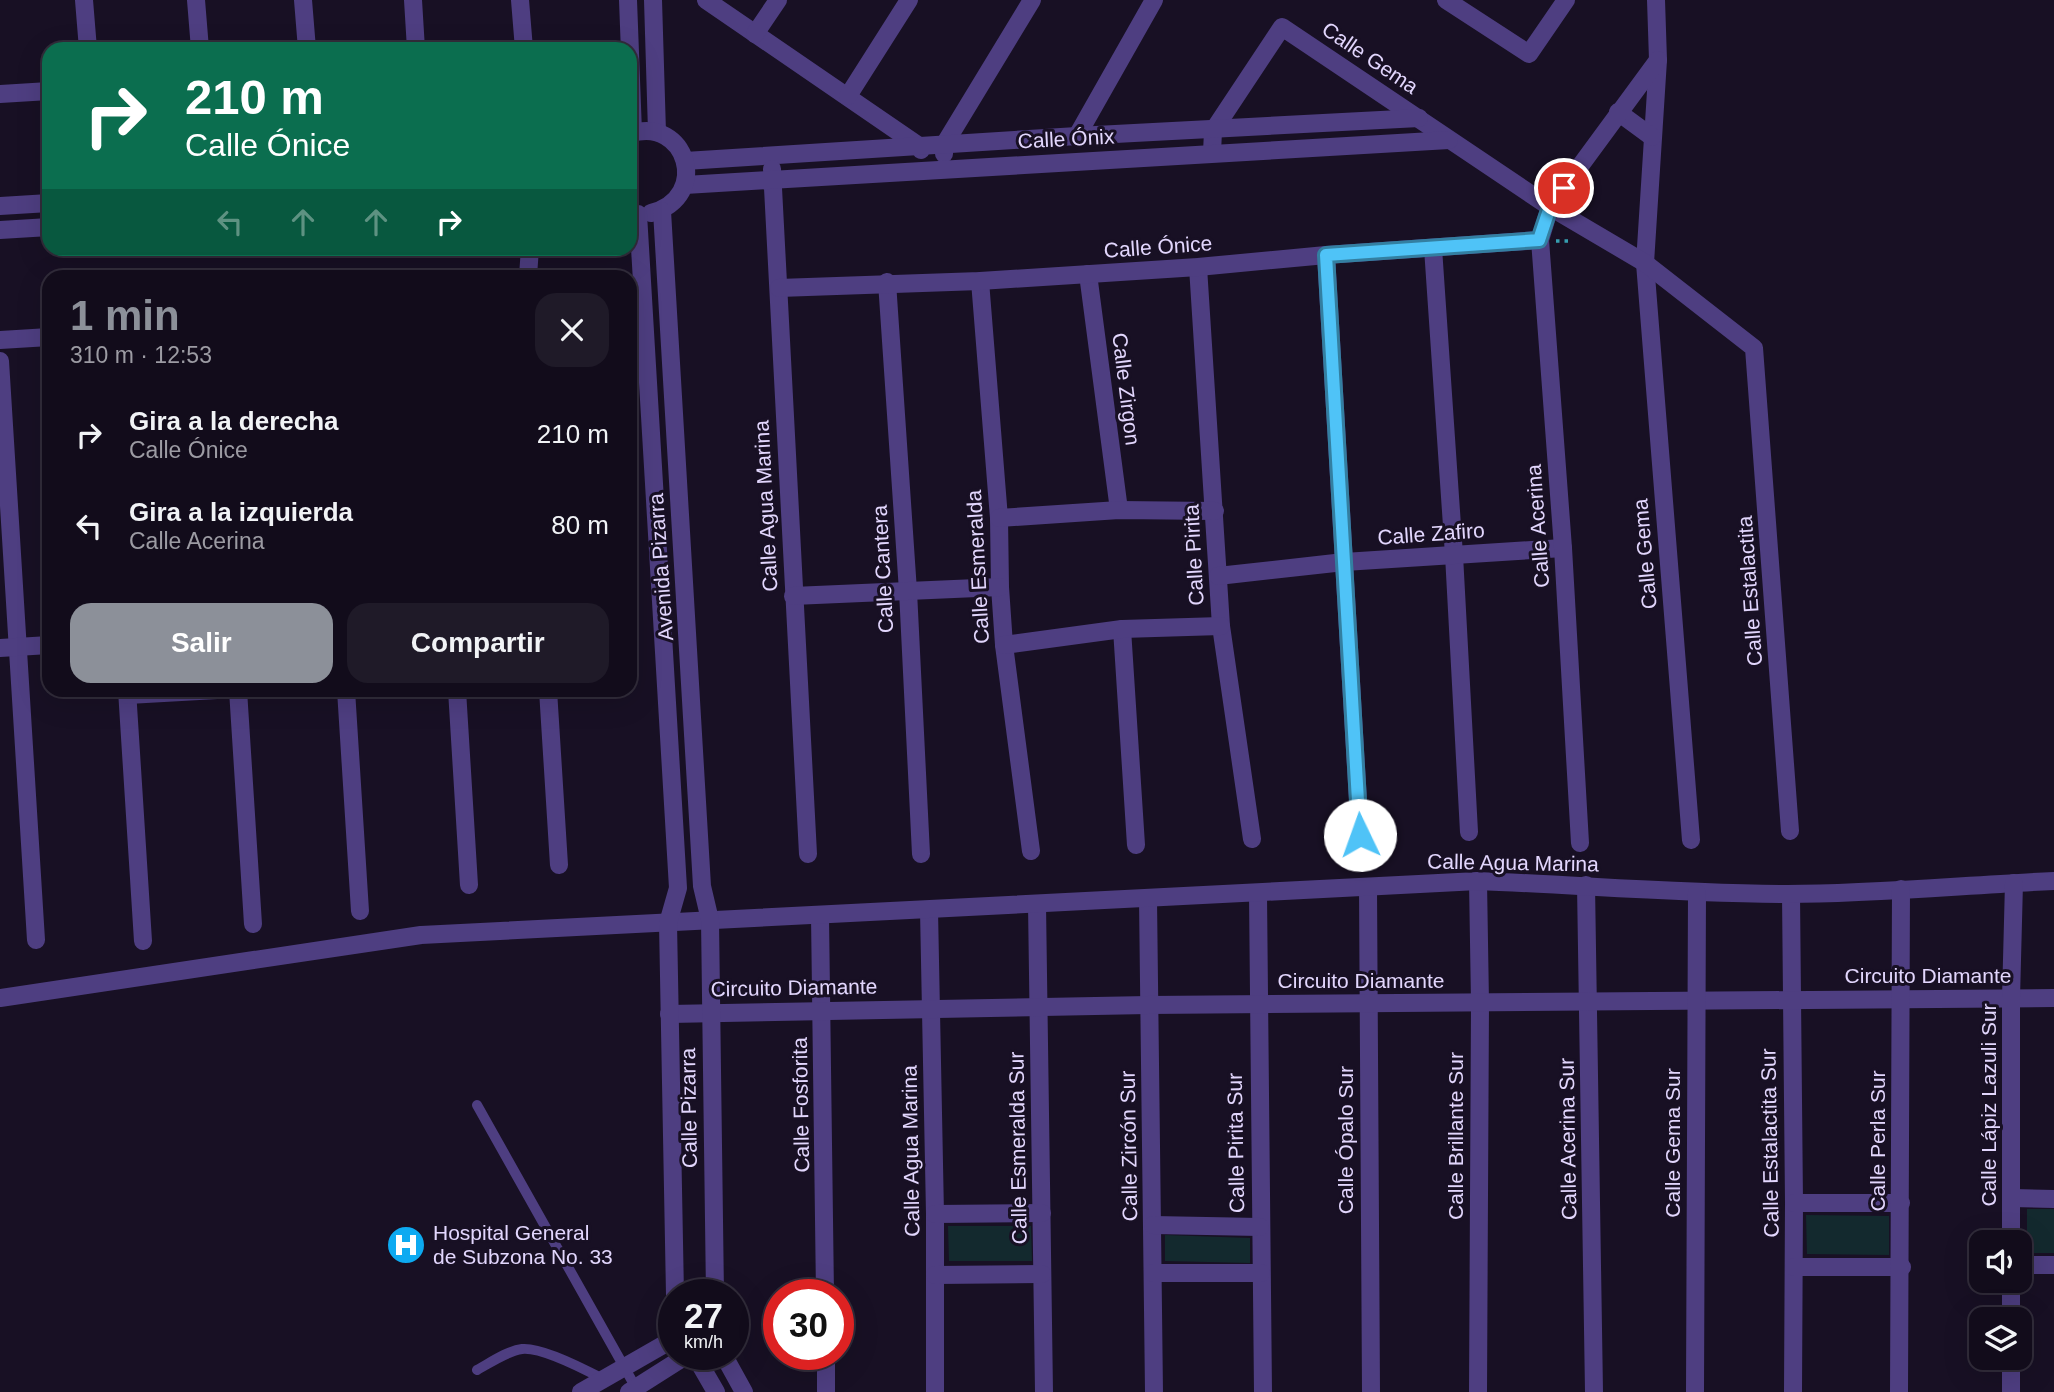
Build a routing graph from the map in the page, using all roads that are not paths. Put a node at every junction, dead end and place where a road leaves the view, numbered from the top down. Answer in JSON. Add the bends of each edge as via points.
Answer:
{"nodes":[{"id":1,"x":85,"y":0,"type":"edge"},
{"id":2,"x":196,"y":0,"type":"edge"},
{"id":3,"x":303,"y":0,"type":"edge"},
{"id":4,"x":413,"y":0,"type":"edge"},
{"id":5,"x":520,"y":0,"type":"edge"},
{"id":6,"x":628,"y":0,"type":"edge"},
{"id":7,"x":653,"y":0,"type":"edge"},
{"id":8,"x":706,"y":0,"type":"edge"},
{"id":9,"x":778,"y":0,"type":"edge"},
{"id":10,"x":909,"y":0,"type":"edge"},
{"id":11,"x":1032,"y":0,"type":"edge"},
{"id":12,"x":1154,"y":0,"type":"edge"},
{"id":13,"x":1446,"y":0,"type":"edge"},
{"id":14,"x":1566,"y":0,"type":"edge"},
{"id":15,"x":1656,"y":0,"type":"edge"},
{"id":16,"x":755,"y":34,"type":"junction"},
{"id":17,"x":88,"y":42,"type":"edge"},
{"id":18,"x":199,"y":42,"type":"edge"},
{"id":19,"x":306,"y":42,"type":"edge"},
{"id":20,"x":416,"y":42,"type":"edge"},
{"id":21,"x":523,"y":42,"type":"edge"},
{"id":22,"x":629,"y":42,"type":"edge"},
{"id":23,"x":1658,"y":60,"type":"junction"},
{"id":24,"x":42,"y":91,"type":"edge"},
{"id":25,"x":0,"y":94,"type":"edge"},
{"id":26,"x":848,"y":96,"type":"junction"},
{"id":27,"x":1618,"y":112,"type":"junction"},
{"id":28,"x":1419,"y":118,"type":"junction"},
{"id":29,"x":1213,"y":131,"type":"junction"},
{"id":30,"x":637,"y":132,"type":"edge"},
{"id":31,"x":657,"y":132,"type":"junction"},
{"id":32,"x":1077,"y":136,"type":"junction"},
{"id":33,"x":1651,"y":137,"type":"junction"},
{"id":34,"x":1449,"y":140,"type":"junction"},
{"id":35,"x":944,"y":145,"type":"junction"},
{"id":36,"x":919,"y":146,"type":"junction"},
{"id":37,"x":1212,"y":153,"type":"junction"},
{"id":38,"x":771,"y":155,"type":"junction"},
{"id":39,"x":685,"y":161,"type":"junction"},
{"id":40,"x":938,"y":170,"type":"junction"},
{"id":41,"x":772,"y":181,"type":"junction"},
{"id":42,"x":685,"y":185,"type":"junction"},
{"id":43,"x":42,"y":203,"type":"edge"},
{"id":44,"x":30,"y":204,"type":"junction"},
{"id":45,"x":0,"y":206,"type":"edge"},
{"id":46,"x":1550,"y":207,"type":"junction"},
{"id":47,"x":662,"y":211,"type":"junction"},
{"id":48,"x":637,"y":213,"type":"edge"},
{"id":49,"x":40,"y":227,"type":"edge"},
{"id":50,"x":0,"y":230,"type":"edge"},
{"id":51,"x":1539,"y":240,"type":"junction"},
{"id":52,"x":1433,"y":248,"type":"junction"},
{"id":53,"x":637,"y":250,"type":"edge"},
{"id":54,"x":1326,"y":255,"type":"junction"},
{"id":55,"x":1645,"y":263,"type":"junction"},
{"id":56,"x":1198,"y":267,"type":"junction"},
{"id":57,"x":1088,"y":274,"type":"junction"},
{"id":58,"x":980,"y":281,"type":"junction"},
{"id":59,"x":887,"y":282,"type":"junction"},
{"id":60,"x":779,"y":288,"type":"junction"},
{"id":61,"x":42,"y":337,"type":"edge"},
{"id":62,"x":0,"y":340,"type":"edge"},
{"id":63,"x":1754,"y":348,"type":"joint"},
{"id":64,"x":0,"y":361,"type":"edge"},
{"id":65,"x":676,"y":436,"type":"junction"},
{"id":66,"x":652,"y":437,"type":"junction"},
{"id":67,"x":1119,"y":510,"type":"junction"},
{"id":68,"x":1215,"y":511,"type":"junction"},
{"id":69,"x":999,"y":519,"type":"junction"},
{"id":70,"x":1563,"y":548,"type":"junction"},
{"id":71,"x":1454,"y":555,"type":"junction"},
{"id":72,"x":1344,"y":562,"type":"junction"},
{"id":73,"x":1218,"y":576,"type":"junction"},
{"id":74,"x":1000,"y":587,"type":"junction"},
{"id":75,"x":908,"y":591,"type":"junction"},
{"id":76,"x":793,"y":596,"type":"junction"},
{"id":77,"x":1222,"y":626,"type":"junction"},
{"id":78,"x":1122,"y":629,"type":"junction"},
{"id":79,"x":1004,"y":645,"type":"junction"},
{"id":80,"x":42,"y":646,"type":"edge"},
{"id":81,"x":689,"y":646,"type":"junction"},
{"id":82,"x":665,"y":647,"type":"junction"},
{"id":83,"x":9,"y":648,"type":"edge"},
{"id":84,"x":128,"y":697,"type":"edge"},
{"id":85,"x":238,"y":697,"type":"edge"},
{"id":86,"x":346,"y":697,"type":"edge"},
{"id":87,"x":457,"y":697,"type":"edge"},
{"id":88,"x":548,"y":697,"type":"edge"},
{"id":89,"x":1790,"y":831,"type":"dead end"},
{"id":90,"x":1469,"y":832,"type":"dead end"},
{"id":91,"x":1360,"y":835,"type":"dead end"},
{"id":92,"x":1252,"y":839,"type":"dead end"},
{"id":93,"x":1691,"y":841,"type":"dead end"},
{"id":94,"x":1580,"y":843,"type":"dead end"},
{"id":95,"x":1136,"y":845,"type":"dead end"},
{"id":96,"x":1031,"y":851,"type":"dead end"},
{"id":97,"x":808,"y":854,"type":"dead end"},
{"id":98,"x":921,"y":854,"type":"dead end"},
{"id":99,"x":559,"y":865,"type":"dead end"},
{"id":100,"x":1478,"y":881,"type":"junction"},
{"id":101,"x":2054,"y":881,"type":"edge"},
{"id":102,"x":2014,"y":883,"type":"junction"},
{"id":103,"x":469,"y":884,"type":"dead end"},
{"id":104,"x":1586,"y":885,"type":"junction"},
{"id":105,"x":702,"y":886,"type":"junction"},
{"id":106,"x":1368,"y":887,"type":"junction"},
{"id":107,"x":678,"y":888,"type":"junction"},
{"id":108,"x":1901,"y":889,"type":"junction"},
{"id":109,"x":1697,"y":893,"type":"junction"},
{"id":110,"x":1258,"y":894,"type":"junction"},
{"id":111,"x":1791,"y":894,"type":"junction"},
{"id":112,"x":1148,"y":899,"type":"junction"},
{"id":113,"x":1037,"y":904,"type":"junction"},
{"id":114,"x":929,"y":910,"type":"junction"},
{"id":115,"x":360,"y":911,"type":"dead end"},
{"id":116,"x":820,"y":916,"type":"junction"},
{"id":117,"x":709,"y":920,"type":"junction"},
{"id":118,"x":668,"y":923,"type":"junction"},
{"id":119,"x":253,"y":924,"type":"dead end"},
{"id":120,"x":36,"y":940,"type":"dead end"},
{"id":121,"x":143,"y":941,"type":"dead end"},
{"id":122,"x":0,"y":998,"type":"edge"},
{"id":123,"x":2011,"y":998,"type":"junction"},
{"id":124,"x":2054,"y":998,"type":"edge"},
{"id":125,"x":1900,"y":999,"type":"junction"},
{"id":126,"x":1697,"y":1000,"type":"junction"},
{"id":127,"x":1791,"y":1000,"type":"junction"},
{"id":128,"x":1589,"y":1001,"type":"junction"},
{"id":129,"x":1480,"y":1003,"type":"junction"},
{"id":130,"x":1368,"y":1004,"type":"junction"},
{"id":131,"x":1148,"y":1005,"type":"junction"},
{"id":132,"x":1258,"y":1005,"type":"junction"},
{"id":133,"x":1040,"y":1008,"type":"junction"},
{"id":134,"x":930,"y":1009,"type":"junction"},
{"id":135,"x":822,"y":1010,"type":"junction"},
{"id":136,"x":710,"y":1013,"type":"junction"},
{"id":137,"x":669,"y":1014,"type":"junction"},
{"id":138,"x":477,"y":1105,"type":"dead end"},
{"id":139,"x":2012,"y":1198,"type":"junction"},
{"id":140,"x":2054,"y":1199,"type":"edge"},
{"id":141,"x":1794,"y":1203,"type":"junction"},
{"id":142,"x":1901,"y":1203,"type":"junction"},
{"id":143,"x":1042,"y":1213,"type":"junction"},
{"id":144,"x":935,"y":1214,"type":"junction"},
{"id":145,"x":1153,"y":1225,"type":"junction"},
{"id":146,"x":1260,"y":1227,"type":"junction"},
{"id":147,"x":2011,"y":1230,"type":"edge"},
{"id":148,"x":2032,"y":1265,"type":"edge"},
{"id":149,"x":2054,"y":1265,"type":"edge"},
{"id":150,"x":1794,"y":1267,"type":"junction"},
{"id":151,"x":1902,"y":1267,"type":"junction"},
{"id":152,"x":1042,"y":1273,"type":"junction"},
{"id":153,"x":1153,"y":1273,"type":"junction"},
{"id":154,"x":1261,"y":1273,"type":"junction"},
{"id":155,"x":936,"y":1275,"type":"junction"},
{"id":156,"x":675,"y":1279,"type":"edge"},
{"id":157,"x":715,"y":1279,"type":"edge"},
{"id":158,"x":825,"y":1279,"type":"edge"},
{"id":159,"x":658,"y":1348,"type":"edge"},
{"id":160,"x":625,"y":1367,"type":"junction"},
{"id":161,"x":477,"y":1370,"type":"dead end"},
{"id":162,"x":664,"y":1370,"type":"edge"},
{"id":163,"x":703,"y":1370,"type":"edge"},
{"id":164,"x":732,"y":1370,"type":"edge"},
{"id":165,"x":826,"y":1370,"type":"edge"},
{"id":166,"x":2011,"y":1370,"type":"edge"},
{"id":167,"x":603,"y":1379,"type":"junction"},
{"id":168,"x":633,"y":1390,"type":"edge"},
{"id":169,"x":581,"y":1392,"type":"edge"},
{"id":170,"x":716,"y":1392,"type":"edge"},
{"id":171,"x":744,"y":1392,"type":"edge"},
{"id":172,"x":826,"y":1392,"type":"edge"},
{"id":173,"x":935,"y":1392,"type":"edge"},
{"id":174,"x":1044,"y":1392,"type":"edge"},
{"id":175,"x":1154,"y":1392,"type":"edge"},
{"id":176,"x":1263,"y":1392,"type":"edge"},
{"id":177,"x":1371,"y":1392,"type":"edge"},
{"id":178,"x":1478,"y":1392,"type":"edge"},
{"id":179,"x":1594,"y":1392,"type":"edge"},
{"id":180,"x":1695,"y":1392,"type":"edge"},
{"id":181,"x":1793,"y":1392,"type":"edge"},
{"id":182,"x":1899,"y":1392,"type":"edge"},
{"id":183,"x":2011,"y":1392,"type":"edge"}],
"edges":[{"from":1,"to":17,"type":"street"},
{"from":2,"to":18,"type":"street"},
{"from":3,"to":19,"type":"street"},
{"from":4,"to":20,"type":"street"},
{"from":5,"to":21,"type":"street"},
{"from":6,"to":22,"type":"street"},
{"from":7,"to":31,"type":"street"},
{"from":8,"to":16,"type":"street"},
{"from":9,"to":16,"type":"street"},
{"from":10,"to":26,"type":"street"},
{"from":11,"to":35,"type":"street"},
{"from":12,"to":32,"type":"street"},
{"from":13,"to":14,"type":"street","via":[[1529,54]]},
{"from":15,"to":23,"type":"street","name":"Calle Gema"},
{"from":16,"to":26,"type":"street"},
{"from":23,"to":27,"type":"street","name":"Calle Acerina"},
{"from":23,"to":33,"type":"street","name":"Calle Gema"},
{"from":24,"to":25,"type":"street"},
{"from":26,"to":36,"type":"street"},
{"from":27,"to":33,"type":"street"},
{"from":27,"to":46,"type":"street","name":"Calle Acerina"},
{"from":28,"to":29,"type":"street","name":"Calle Ónix"},
{"from":28,"to":29,"type":"street","name":"Calle Gema","via":[[1282,27]]},
{"from":28,"to":34,"type":"street","name":"Calle Gema"},
{"from":29,"to":32,"type":"street","name":"Calle Ónix"},
{"from":29,"to":37,"type":"street"},
{"from":30,"to":31,"type":"street"},
{"from":31,"to":39,"type":"street","via":[[673,141]]},
{"from":32,"to":35,"type":"street","name":"Calle Ónix"},
{"from":33,"to":55,"type":"street","name":"Calle Gema"},
{"from":34,"to":37,"type":"street","name":"Calle Ónix"},
{"from":34,"to":46,"type":"street","name":"Calle Gema"},
{"from":35,"to":36,"type":"street","name":"Calle Ónix"},
{"from":35,"to":40,"type":"street"},
{"from":36,"to":38,"type":"street","name":"Calle Ónix"},
{"from":36,"to":40,"type":"street"},
{"from":37,"to":40,"type":"street","name":"Calle Ónix"},
{"from":38,"to":39,"type":"street","name":"Calle Ónix"},
{"from":38,"to":41,"type":"street","name":"Calle Agua Marina"},
{"from":39,"to":42,"type":"street"},
{"from":40,"to":41,"type":"street","name":"Calle Ónix"},
{"from":41,"to":42,"type":"street","name":"Calle Ónix"},
{"from":41,"to":60,"type":"street","name":"Calle Agua Marina"},
{"from":42,"to":47,"type":"street","via":[[677,200]]},
{"from":43,"to":44,"type":"street"},
{"from":44,"to":45,"type":"street"},
{"from":44,"to":49,"type":"street"},
{"from":46,"to":51,"type":"street","name":"Calle Acerina"},
{"from":46,"to":55,"type":"street","name":"Calle Gema"},
{"from":47,"to":48,"type":"street"},
{"from":47,"to":65,"type":"street","name":"Avenida Pizarra"},
{"from":49,"to":50,"type":"street"},
{"from":51,"to":52,"type":"street","name":"Calle Ónice"},
{"from":51,"to":70,"type":"street","name":"Calle Acerina"},
{"from":52,"to":54,"type":"street","name":"Calle Ónice"},
{"from":52,"to":71,"type":"street"},
{"from":53,"to":66,"type":"street","name":"Avenida Pizarra"},
{"from":54,"to":56,"type":"street","name":"Calle Ónice"},
{"from":54,"to":72,"type":"street"},
{"from":55,"to":63,"type":"street","name":"Calle Gema"},
{"from":55,"to":93,"type":"street","name":"Calle Gema"},
{"from":56,"to":57,"type":"street","name":"Calle Ónice"},
{"from":56,"to":68,"type":"street","name":"Calle Pirita"},
{"from":57,"to":58,"type":"street","name":"Calle Ónice"},
{"from":57,"to":67,"type":"street","name":"Calle Zirgon"},
{"from":58,"to":59,"type":"street","name":"Calle Ónice"},
{"from":58,"to":69,"type":"street","name":"Calle Esmeralda"},
{"from":59,"to":60,"type":"street","name":"Calle Ónice"},
{"from":59,"to":75,"type":"street","name":"Calle Cantera"},
{"from":60,"to":76,"type":"street","name":"Calle Agua Marina"},
{"from":61,"to":62,"type":"street"},
{"from":63,"to":89,"type":"street","name":"Calle Estalactita"},
{"from":64,"to":83,"type":"street"},
{"from":65,"to":66,"type":"street"},
{"from":65,"to":81,"type":"street","name":"Avenida Pizarra"},
{"from":66,"to":82,"type":"street","name":"Avenida Pizarra"},
{"from":67,"to":68,"type":"street"},
{"from":67,"to":69,"type":"street"},
{"from":68,"to":73,"type":"street","name":"Calle Pirita"},
{"from":69,"to":74,"type":"street","name":"Calle Esmeralda"},
{"from":70,"to":71,"type":"street","name":"Calle Zafiro"},
{"from":70,"to":94,"type":"street","name":"Calle Acerina"},
{"from":71,"to":72,"type":"street","name":"Calle Zafiro"},
{"from":71,"to":90,"type":"street"},
{"from":72,"to":73,"type":"street","name":"Calle Zafiro"},
{"from":72,"to":91,"type":"street"},
{"from":73,"to":77,"type":"street","name":"Calle Pirita"},
{"from":74,"to":75,"type":"street"},
{"from":74,"to":79,"type":"street","name":"Calle Esmeralda"},
{"from":75,"to":76,"type":"street"},
{"from":75,"to":98,"type":"street","name":"Calle Cantera"},
{"from":76,"to":97,"type":"street","name":"Calle Agua Marina"},
{"from":77,"to":78,"type":"street"},
{"from":77,"to":92,"type":"street","name":"Calle Pirita"},
{"from":78,"to":79,"type":"street"},
{"from":78,"to":95,"type":"street"},
{"from":79,"to":96,"type":"street","name":"Calle Esmeralda"},
{"from":80,"to":83,"type":"street"},
{"from":81,"to":82,"type":"street"},
{"from":81,"to":105,"type":"street","name":"Avenida Pizarra"},
{"from":82,"to":107,"type":"street","name":"Avenida Pizarra"},
{"from":83,"to":120,"type":"street"},
{"from":84,"to":121,"type":"street"},
{"from":85,"to":119,"type":"street"},
{"from":86,"to":115,"type":"street"},
{"from":87,"to":103,"type":"street"},
{"from":88,"to":99,"type":"street"},
{"from":100,"to":104,"type":"street","name":"Calle Agua Marina"},
{"from":100,"to":106,"type":"street","name":"Calle Agua Marina"},
{"from":100,"to":129,"type":"street","name":"Calle Brillante Sur"},
{"from":101,"to":102,"type":"street","name":"Calle Agua Marina"},
{"from":102,"to":108,"type":"street","name":"Calle Agua Marina"},
{"from":102,"to":123,"type":"street","name":"Calle Lápiz Lazuli Sur"},
{"from":104,"to":109,"type":"street","name":"Calle Agua Marina"},
{"from":104,"to":128,"type":"street","name":"Calle Acerina Sur"},
{"from":105,"to":107,"type":"street"},
{"from":105,"to":117,"type":"street","name":"Avenida Pizarra"},
{"from":106,"to":110,"type":"street","name":"Calle Agua Marina"},
{"from":106,"to":130,"type":"street","name":"Calle Ópalo Sur"},
{"from":107,"to":118,"type":"street","name":"Avenida Pizarra"},
{"from":108,"to":111,"type":"street","name":"Calle Agua Marina"},
{"from":108,"to":125,"type":"street","name":"Calle Perla Sur"},
{"from":109,"to":111,"type":"street","name":"Calle Agua Marina"},
{"from":109,"to":126,"type":"street","name":"Calle Gema Sur"},
{"from":110,"to":112,"type":"street","name":"Calle Agua Marina"},
{"from":110,"to":132,"type":"street","name":"Calle Pirita Sur"},
{"from":111,"to":127,"type":"street","name":"Calle Estalactita Sur"},
{"from":112,"to":113,"type":"street","name":"Calle Agua Marina"},
{"from":112,"to":131,"type":"street","name":"Calle Zircón Sur"},
{"from":113,"to":114,"type":"street","name":"Calle Agua Marina"},
{"from":113,"to":133,"type":"street","name":"Calle Esmeralda Sur"},
{"from":114,"to":116,"type":"street","name":"Calle Agua Marina"},
{"from":114,"to":134,"type":"street","name":"Calle Agua Marina"},
{"from":116,"to":117,"type":"street","name":"Calle Agua Marina"},
{"from":116,"to":135,"type":"street","name":"Calle Fosforita"},
{"from":117,"to":118,"type":"street","name":"Calle Agua Marina"},
{"from":117,"to":136,"type":"street","name":"Calle Pizarra"},
{"from":118,"to":122,"type":"street","name":"Calle Agua Marina","via":[[421,935]]},
{"from":118,"to":137,"type":"street","name":"Calle Pizarra"},
{"from":123,"to":124,"type":"street","name":"Circuito Diamante"},
{"from":123,"to":125,"type":"street","name":"Circuito Diamante"},
{"from":123,"to":139,"type":"street","name":"Calle Lápiz Lazuli Sur"},
{"from":125,"to":127,"type":"street","name":"Circuito Diamante"},
{"from":125,"to":142,"type":"street","name":"Calle Perla Sur"},
{"from":126,"to":127,"type":"street","name":"Circuito Diamante"},
{"from":126,"to":128,"type":"street","name":"Circuito Diamante"},
{"from":126,"to":180,"type":"street","name":"Calle Gema Sur"},
{"from":127,"to":141,"type":"street","name":"Calle Estalactita Sur"},
{"from":128,"to":129,"type":"street","name":"Circuito Diamante"},
{"from":128,"to":179,"type":"street","name":"Calle Acerina Sur"},
{"from":129,"to":130,"type":"street","name":"Circuito Diamante"},
{"from":129,"to":178,"type":"street","name":"Calle Brillante Sur"},
{"from":130,"to":132,"type":"street","name":"Circuito Diamante"},
{"from":130,"to":177,"type":"street","name":"Calle Ópalo Sur"},
{"from":131,"to":132,"type":"street","name":"Circuito Diamante"},
{"from":131,"to":133,"type":"street","name":"Circuito Diamante"},
{"from":131,"to":145,"type":"street","name":"Calle Zircón Sur"},
{"from":132,"to":146,"type":"street","name":"Calle Pirita Sur"},
{"from":133,"to":134,"type":"street","name":"Circuito Diamante"},
{"from":133,"to":143,"type":"street","name":"Calle Esmeralda Sur"},
{"from":134,"to":135,"type":"street","name":"Circuito Diamante"},
{"from":134,"to":144,"type":"street","name":"Calle Agua Marina"},
{"from":135,"to":136,"type":"street","name":"Circuito Diamante"},
{"from":135,"to":158,"type":"street","name":"Calle Fosforita"},
{"from":136,"to":137,"type":"street","name":"Circuito Diamante"},
{"from":136,"to":157,"type":"street","name":"Calle Pizarra"},
{"from":137,"to":156,"type":"street","name":"Calle Pizarra"},
{"from":138,"to":160,"type":"lane"},
{"from":139,"to":140,"type":"street"},
{"from":139,"to":147,"type":"street","name":"Calle Lápiz Lazuli Sur"},
{"from":141,"to":142,"type":"street"},
{"from":141,"to":150,"type":"street","name":"Calle Estalactita Sur"},
{"from":142,"to":151,"type":"street","name":"Calle Perla Sur"},
{"from":143,"to":144,"type":"street"},
{"from":143,"to":152,"type":"street","name":"Calle Esmeralda Sur"},
{"from":144,"to":155,"type":"street","name":"Calle Agua Marina"},
{"from":145,"to":146,"type":"street"},
{"from":145,"to":153,"type":"street","name":"Calle Zircón Sur"},
{"from":146,"to":154,"type":"street","name":"Calle Pirita Sur"},
{"from":148,"to":149,"type":"street"},
{"from":150,"to":151,"type":"street"},
{"from":150,"to":181,"type":"street","name":"Calle Estalactita Sur"},
{"from":151,"to":182,"type":"street","name":"Calle Perla Sur"},
{"from":152,"to":155,"type":"street"},
{"from":152,"to":174,"type":"street","name":"Calle Esmeralda Sur"},
{"from":153,"to":154,"type":"street"},
{"from":153,"to":175,"type":"street","name":"Calle Zircón Sur"},
{"from":154,"to":176,"type":"street","name":"Calle Pirita Sur"},
{"from":155,"to":173,"type":"street","name":"Calle Agua Marina"},
{"from":159,"to":160,"type":"street"},
{"from":160,"to":167,"type":"street"},
{"from":160,"to":168,"type":"lane"},
{"from":161,"to":167,"type":"lane","via":[[528,1349]]},
{"from":162,"to":168,"type":"street"},
{"from":163,"to":170,"type":"street"},
{"from":164,"to":171,"type":"street"},
{"from":165,"to":172,"type":"street"},
{"from":166,"to":183,"type":"street"},
{"from":167,"to":169,"type":"street"}]}
